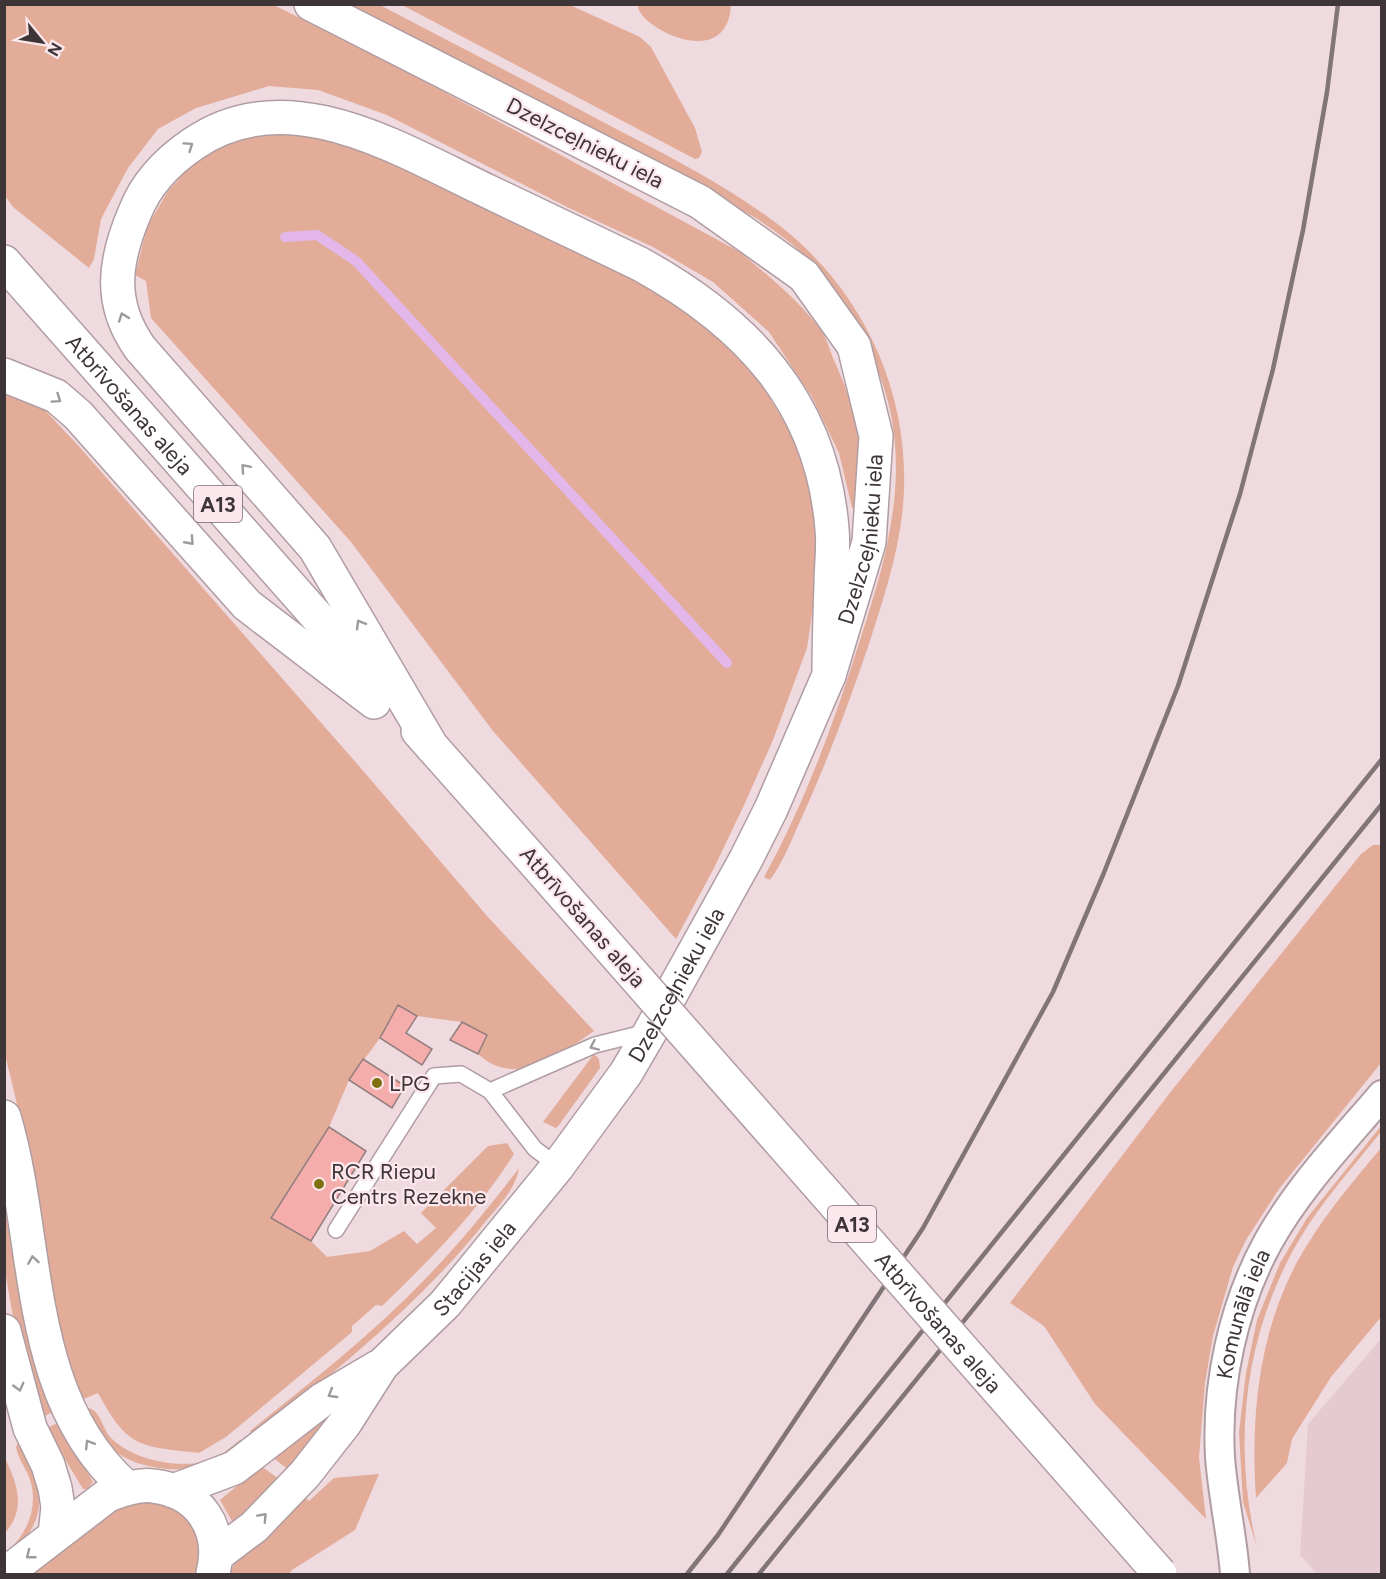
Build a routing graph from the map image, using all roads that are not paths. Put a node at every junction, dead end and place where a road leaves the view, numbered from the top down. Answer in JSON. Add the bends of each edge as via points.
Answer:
{"nodes":[{"id":1,"x":311,"y":4,"type":"edge"},
{"id":2,"x":4,"y":262,"type":"edge"},
{"id":3,"x":4,"y":375,"type":"edge"},
{"id":4,"x":829,"y":675,"type":"junction"},
{"id":5,"x":432,"y":747,"type":"junction"},
{"id":6,"x":650,"y":1032,"type":"junction"},
{"id":7,"x":490,"y":1091,"type":"junction"},
{"id":8,"x":1382,"y":1095,"type":"edge"},
{"id":9,"x":4,"y":1117,"type":"edge"},
{"id":10,"x":558,"y":1166,"type":"junction"},
{"id":11,"x":336,"y":1230,"type":"dead end"},
{"id":12,"x":4,"y":1331,"type":"edge"},
{"id":13,"x":382,"y":1365,"type":"junction"},
{"id":14,"x":127,"y":1488,"type":"junction"},
{"id":15,"x":172,"y":1491,"type":"junction"},
{"id":16,"x":55,"y":1535,"type":"junction"},
{"id":17,"x":215,"y":1564,"type":"edge"},
{"id":18,"x":5,"y":1575,"type":"edge"},
{"id":19,"x":1160,"y":1575,"type":"edge"},
{"id":20,"x":1235,"y":1575,"type":"edge"}],
"edges":[{"from":1,"to":4,"type":"main road","name":"Dzelzceļnieku iela","via":[[700,202],[804,276],[854,346],[876,436],[869,542]]},
{"from":2,"to":5,"type":"main road","name":"Atbrīvošanas aleja","number":"A13"},
{"from":3,"to":5,"type":"main road","one_way":true,"via":[[56,396],[78,415],[247,605]]},
{"from":5,"to":4,"type":"main road","one_way":true,"via":[[315,548],[140,348],[120,310],[116,291],[123,248],[146,190],[180,153],[229,125],[253,118],[288,117],[320,121],[377,138],[640,264],[680,286],[737,330],[795,405],[823,471],[832,532]]},
{"from":4,"to":6,"type":"main road","name":"Dzelzceļnieku iela","via":[[746,859]]},
{"from":5,"to":19,"type":"main road","name":"Atbrīvošanas aleja","number":"A13","bridge":true},
{"from":6,"to":7,"type":"lane","one_way":true,"via":[[595,1045]]},
{"from":6,"to":10,"type":"main road","name":"Dzelzceļnieku iela","via":[[626,1073]]},
{"from":7,"to":10,"type":"lane","via":[[535,1149]]},
{"from":7,"to":11,"type":"lane","via":[[461,1074],[434,1076]]},
{"from":8,"to":20,"type":"street","name":"Komunālā iela","via":[[1305,1187],[1268,1242],[1243,1298],[1228,1353],[1220,1412],[1220,1458]]},
{"from":14,"to":9,"type":"main road","one_way":true,"via":[[90,1447],[69,1410],[48,1353],[25,1210]]},
{"from":10,"to":13,"type":"main road","name":"Stacijas iela","via":[[445,1304]]},
{"from":12,"to":16,"type":"main road","one_way":true,"via":[[30,1428],[54,1488],[58,1507]]},
{"from":13,"to":15,"type":"main road","name":"Stacijas iela","one_way":true,"via":[[322,1400],[234,1468]]},
{"from":17,"to":13,"type":"main road","name":"Stacijas iela","one_way":true,"via":[[304,1474],[345,1424]]},
{"from":14,"to":15,"type":"main road","name":"Stacijas iela","via":[[153,1485]]},
{"from":14,"to":16,"type":"main road","name":"Stacijas iela","via":[[108,1495]]},
{"from":15,"to":17,"type":"main road","name":"Stacijas iela","via":[[195,1503],[212,1524]]},
{"from":16,"to":18,"type":"main road","name":"Stacijas iela","one_way":true}]}
